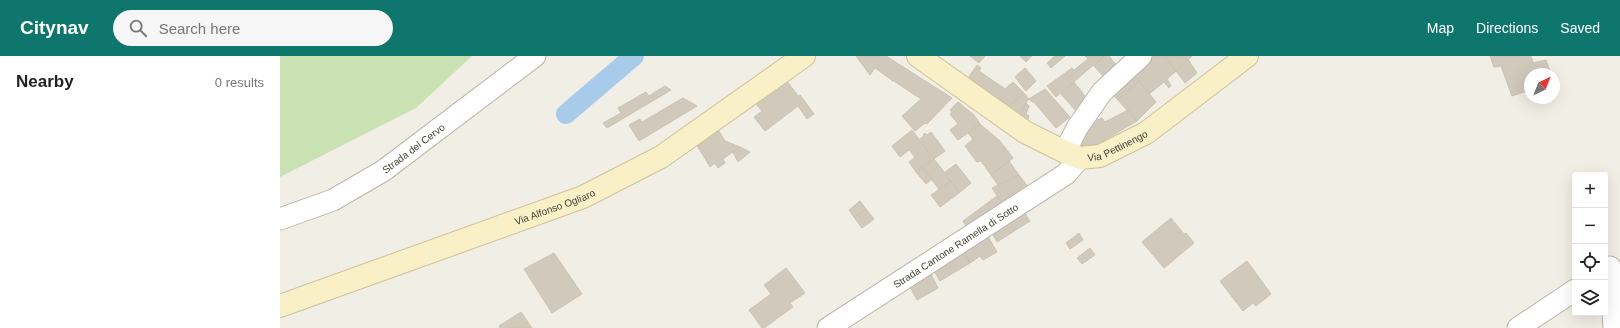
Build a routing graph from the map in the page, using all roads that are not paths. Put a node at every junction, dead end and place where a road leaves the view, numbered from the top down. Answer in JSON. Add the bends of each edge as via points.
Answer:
{"nodes":[{"id":1,"x":535,"y":56,"type":"edge"},
{"id":2,"x":804,"y":56,"type":"edge"},
{"id":3,"x":918,"y":56,"type":"edge"},
{"id":4,"x":1141,"y":56,"type":"edge"},
{"id":5,"x":1247,"y":56,"type":"edge"},
{"id":6,"x":1119,"y":63,"type":"edge"},
{"id":7,"x":1072,"y":155,"type":"junction"},
{"id":8,"x":280,"y":219,"type":"edge"},
{"id":9,"x":1612,"y":266,"type":"edge"},
{"id":10,"x":1572,"y":292,"type":"edge"},
{"id":11,"x":869,"y":302,"type":"junction"},
{"id":12,"x":280,"y":306,"type":"edge"},
{"id":13,"x":828,"y":328,"type":"edge"},
{"id":14,"x":850,"y":328,"type":"edge"},
{"id":15,"x":1518,"y":328,"type":"edge"},
{"id":16,"x":1614,"y":328,"type":"edge"}],
"edges":[{"from":1,"to":8,"type":"street","name":"Strada del Cervo","via":[[383,171],[333,200]]},
{"from":2,"to":12,"type":"main road","name":"Via Alfonso Ogliaro","via":[[661,157],[582,196]]},
{"from":3,"to":7,"type":"main road","via":[[1025,132]]},
{"from":4,"to":6,"type":"street","name":"Strada Cantone Ramella di Sotto"},
{"from":5,"to":7,"type":"main road","name":"Via Pettinengo","via":[[1146,133],[1100,156]]},
{"from":6,"to":7,"type":"street","name":"Strada Cantone Ramella di Sotto","via":[[1077,128]]},
{"from":7,"to":11,"type":"street","name":"Strada Cantone Ramella di Sotto","via":[[1066,174]]},
{"from":9,"to":16,"type":"street"},
{"from":10,"to":15,"type":"street"},
{"from":11,"to":13,"type":"street","name":"Strada Cantone Ramella di Sotto"},
{"from":11,"to":14,"type":"street"}]}
